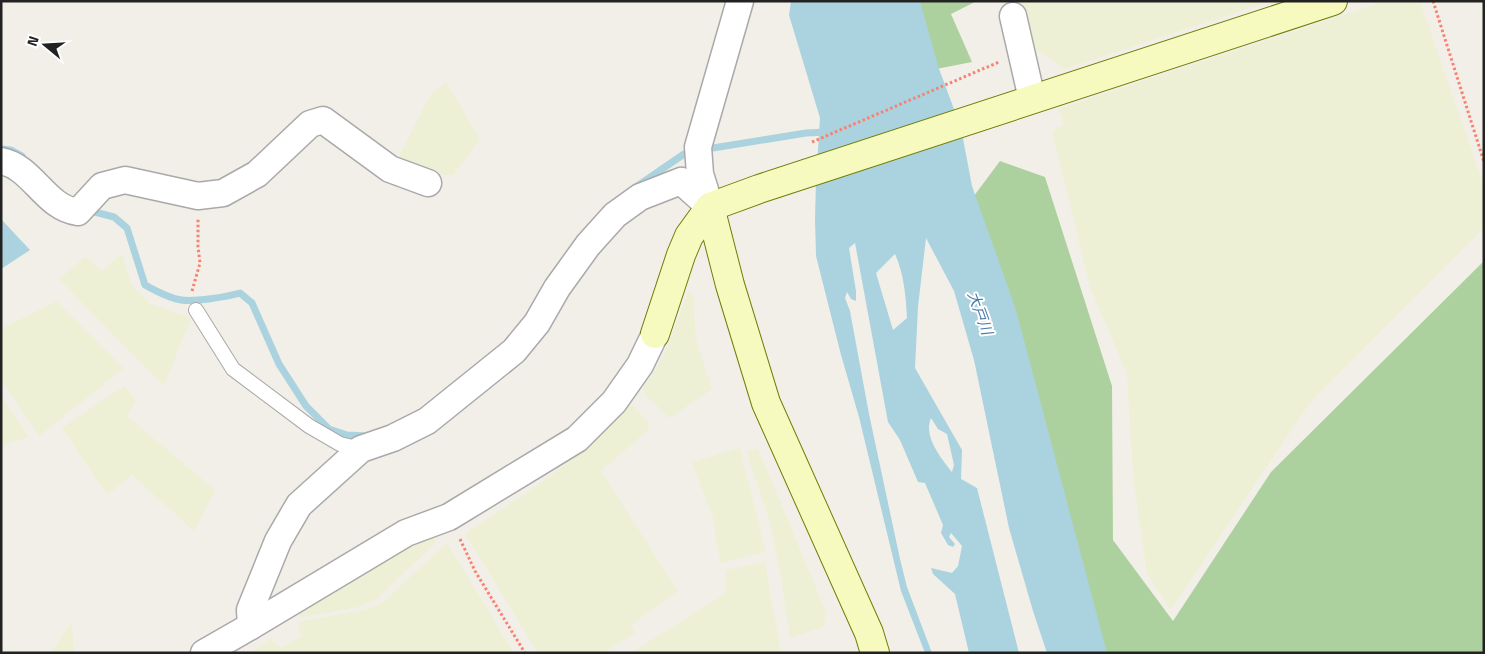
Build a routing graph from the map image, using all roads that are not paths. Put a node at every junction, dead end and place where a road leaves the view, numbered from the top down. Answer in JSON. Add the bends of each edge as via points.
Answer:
{"nodes":[{"id":1,"x":740,"y":1,"type":"edge"},
{"id":2,"x":1334,"y":1,"type":"edge"},
{"id":3,"x":1013,"y":16,"type":"dead end"},
{"id":4,"x":1032,"y":99,"type":"junction"},
{"id":5,"x":1,"y":162,"type":"edge"},
{"id":6,"x":428,"y":183,"type":"dead end"},
{"id":7,"x":710,"y":207,"type":"junction"},
{"id":8,"x":196,"y":310,"type":"dead end"},
{"id":9,"x":655,"y":334,"type":"joint"},
{"id":10,"x":361,"y":449,"type":"junction"},
{"id":11,"x":251,"y":626,"type":"junction"},
{"id":12,"x":204,"y":653,"type":"edge"},
{"id":13,"x":875,"y":653,"type":"edge"}],
"edges":[{"from":1,"to":7,"type":"street","via":[[698,147],[700,174]]},
{"from":2,"to":4,"type":"street"},
{"from":3,"to":4,"type":"street"},
{"from":4,"to":7,"type":"street"},
{"from":5,"to":6,"type":"street","via":[[25,173],[68,211],[82,207],[102,186],[125,180],[198,196],[223,193],[257,174],[310,124],[323,120],[390,169]]},
{"from":7,"to":9,"type":"street","via":[[689,236]]},
{"from":7,"to":10,"type":"street","via":[[681,181],[640,197],[615,215],[588,245],[514,351],[427,421]]},
{"from":7,"to":13,"type":"street","via":[[766,403]]},
{"from":8,"to":10,"type":"lane","via":[[233,369],[308,426],[340,444]]},
{"from":9,"to":11,"type":"street","via":[[640,365],[614,402],[577,438],[449,517],[406,533]]},
{"from":10,"to":11,"type":"street","via":[[299,505],[278,541],[250,610]]},
{"from":11,"to":12,"type":"street"}]}
